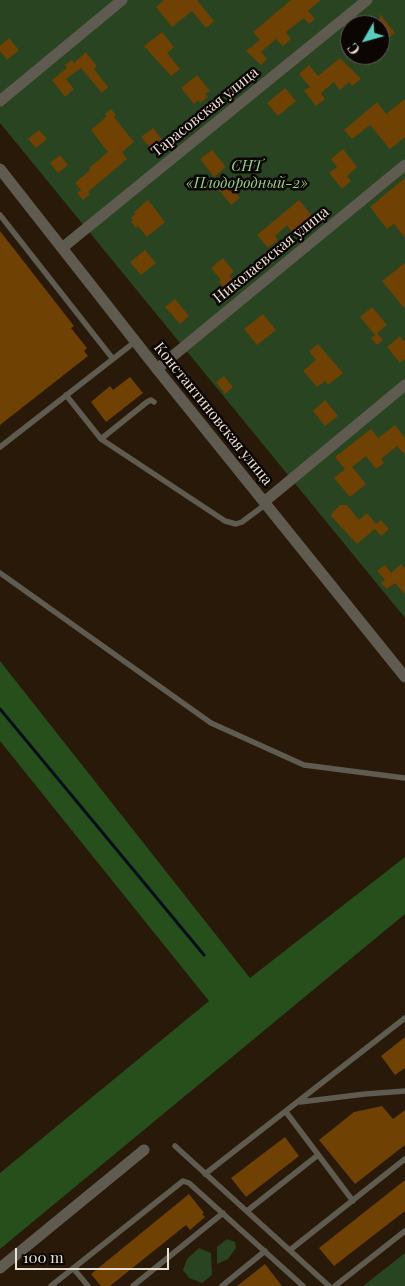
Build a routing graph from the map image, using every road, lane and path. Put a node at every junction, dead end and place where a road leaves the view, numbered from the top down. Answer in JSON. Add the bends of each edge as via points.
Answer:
{"nodes":[{"id":1,"x":122,"y":0,"type":"edge"},
{"id":2,"x":367,"y":0,"type":"edge"},
{"id":3,"x":0,"y":101,"type":"edge"},
{"id":4,"x":405,"y":165,"type":"edge"},
{"id":5,"x":0,"y":170,"type":"edge"},
{"id":6,"x":0,"y":215,"type":"edge"},
{"id":7,"x":62,"y":248,"type":"junction"},
{"id":8,"x":136,"y":341,"type":"junction"},
{"id":9,"x":113,"y":359,"type":"junction"},
{"id":10,"x":157,"y":368,"type":"junction"},
{"id":11,"x":404,"y":389,"type":"edge"},
{"id":12,"x":66,"y":395,"type":"junction"},
{"id":13,"x":154,"y":402,"type":"dead end"},
{"id":14,"x":101,"y":439,"type":"junction"},
{"id":15,"x":0,"y":447,"type":"edge"},
{"id":16,"x":265,"y":503,"type":"junction"},
{"id":17,"x":0,"y":573,"type":"edge"},
{"id":18,"x":405,"y":676,"type":"edge"},
{"id":19,"x":405,"y":778,"type":"edge"},
{"id":20,"x":405,"y":1018,"type":"edge"},
{"id":21,"x":405,"y":1091,"type":"edge"},
{"id":22,"x":299,"y":1102,"type":"junction"},
{"id":23,"x":286,"y":1112,"type":"junction"},
{"id":24,"x":175,"y":1146,"type":"dead end"},
{"id":25,"x":144,"y":1150,"type":"dead end"},
{"id":26,"x":318,"y":1155,"type":"junction"},
{"id":27,"x":405,"y":1159,"type":"edge"},
{"id":28,"x":206,"y":1174,"type":"junction"},
{"id":29,"x":354,"y":1201,"type":"junction"},
{"id":30,"x":247,"y":1211,"type":"junction"},
{"id":31,"x":223,"y":1213,"type":"junction"},
{"id":32,"x":405,"y":1231,"type":"edge"},
{"id":33,"x":290,"y":1250,"type":"junction"},
{"id":34,"x":265,"y":1251,"type":"junction"},
{"id":35,"x":0,"y":1268,"type":"edge"},
{"id":36,"x":73,"y":1268,"type":"junction"},
{"id":37,"x":52,"y":1286,"type":"edge"},
{"id":38,"x":88,"y":1286,"type":"edge"},
{"id":39,"x":133,"y":1286,"type":"edge"},
{"id":40,"x":222,"y":1286,"type":"edge"},
{"id":41,"x":303,"y":1286,"type":"edge"},
{"id":42,"x":329,"y":1286,"type":"edge"},
{"id":43,"x":334,"y":1286,"type":"edge"}],
"edges":[{"from":1,"to":3,"type":"street"},
{"from":2,"to":7,"type":"street","name":"Тарасовская улица"},
{"from":4,"to":10,"type":"street","name":"Николаевская улица"},
{"from":5,"to":7,"type":"street","name":"Константиновская улица"},
{"from":6,"to":9,"type":"lane"},
{"from":7,"to":8,"type":"street","name":"Константиновская улица"},
{"from":8,"to":9,"type":"lane"},
{"from":8,"to":10,"type":"street","name":"Константиновская улица"},
{"from":9,"to":12,"type":"lane"},
{"from":10,"to":16,"type":"street","name":"Константиновская улица"},
{"from":11,"to":16,"type":"street"},
{"from":12,"to":14,"type":"lane"},
{"from":12,"to":15,"type":"lane"},
{"from":13,"to":14,"type":"lane","via":[[147,402]]},
{"from":14,"to":16,"type":"lane","via":[[230,523],[242,522]]},
{"from":16,"to":18,"type":"street","name":"Константиновская улица"},
{"from":17,"to":19,"type":"lane","via":[[211,723],[304,765]]},
{"from":20,"to":22,"type":"lane"},
{"from":21,"to":22,"type":"lane"},
{"from":22,"to":23,"type":"lane"},
{"from":23,"to":26,"type":"lane"},
{"from":23,"to":28,"type":"lane"},
{"from":24,"to":28,"type":"lane"},
{"from":25,"to":35,"type":"street"},
{"from":26,"to":29,"type":"lane"},
{"from":26,"to":30,"type":"lane"},
{"from":27,"to":29,"type":"lane"},
{"from":28,"to":30,"type":"lane"},
{"from":29,"to":33,"type":"lane"},
{"from":30,"to":33,"type":"lane"},
{"from":31,"to":34,"type":"lane"},
{"from":31,"to":36,"type":"lane","via":[[190,1183],[183,1181]]},
{"from":31,"to":39,"type":"lane"},
{"from":32,"to":43,"type":"lane"},
{"from":33,"to":42,"type":"lane"},
{"from":34,"to":40,"type":"lane"},
{"from":34,"to":41,"type":"lane"},
{"from":36,"to":37,"type":"lane"},
{"from":36,"to":38,"type":"lane"}]}
